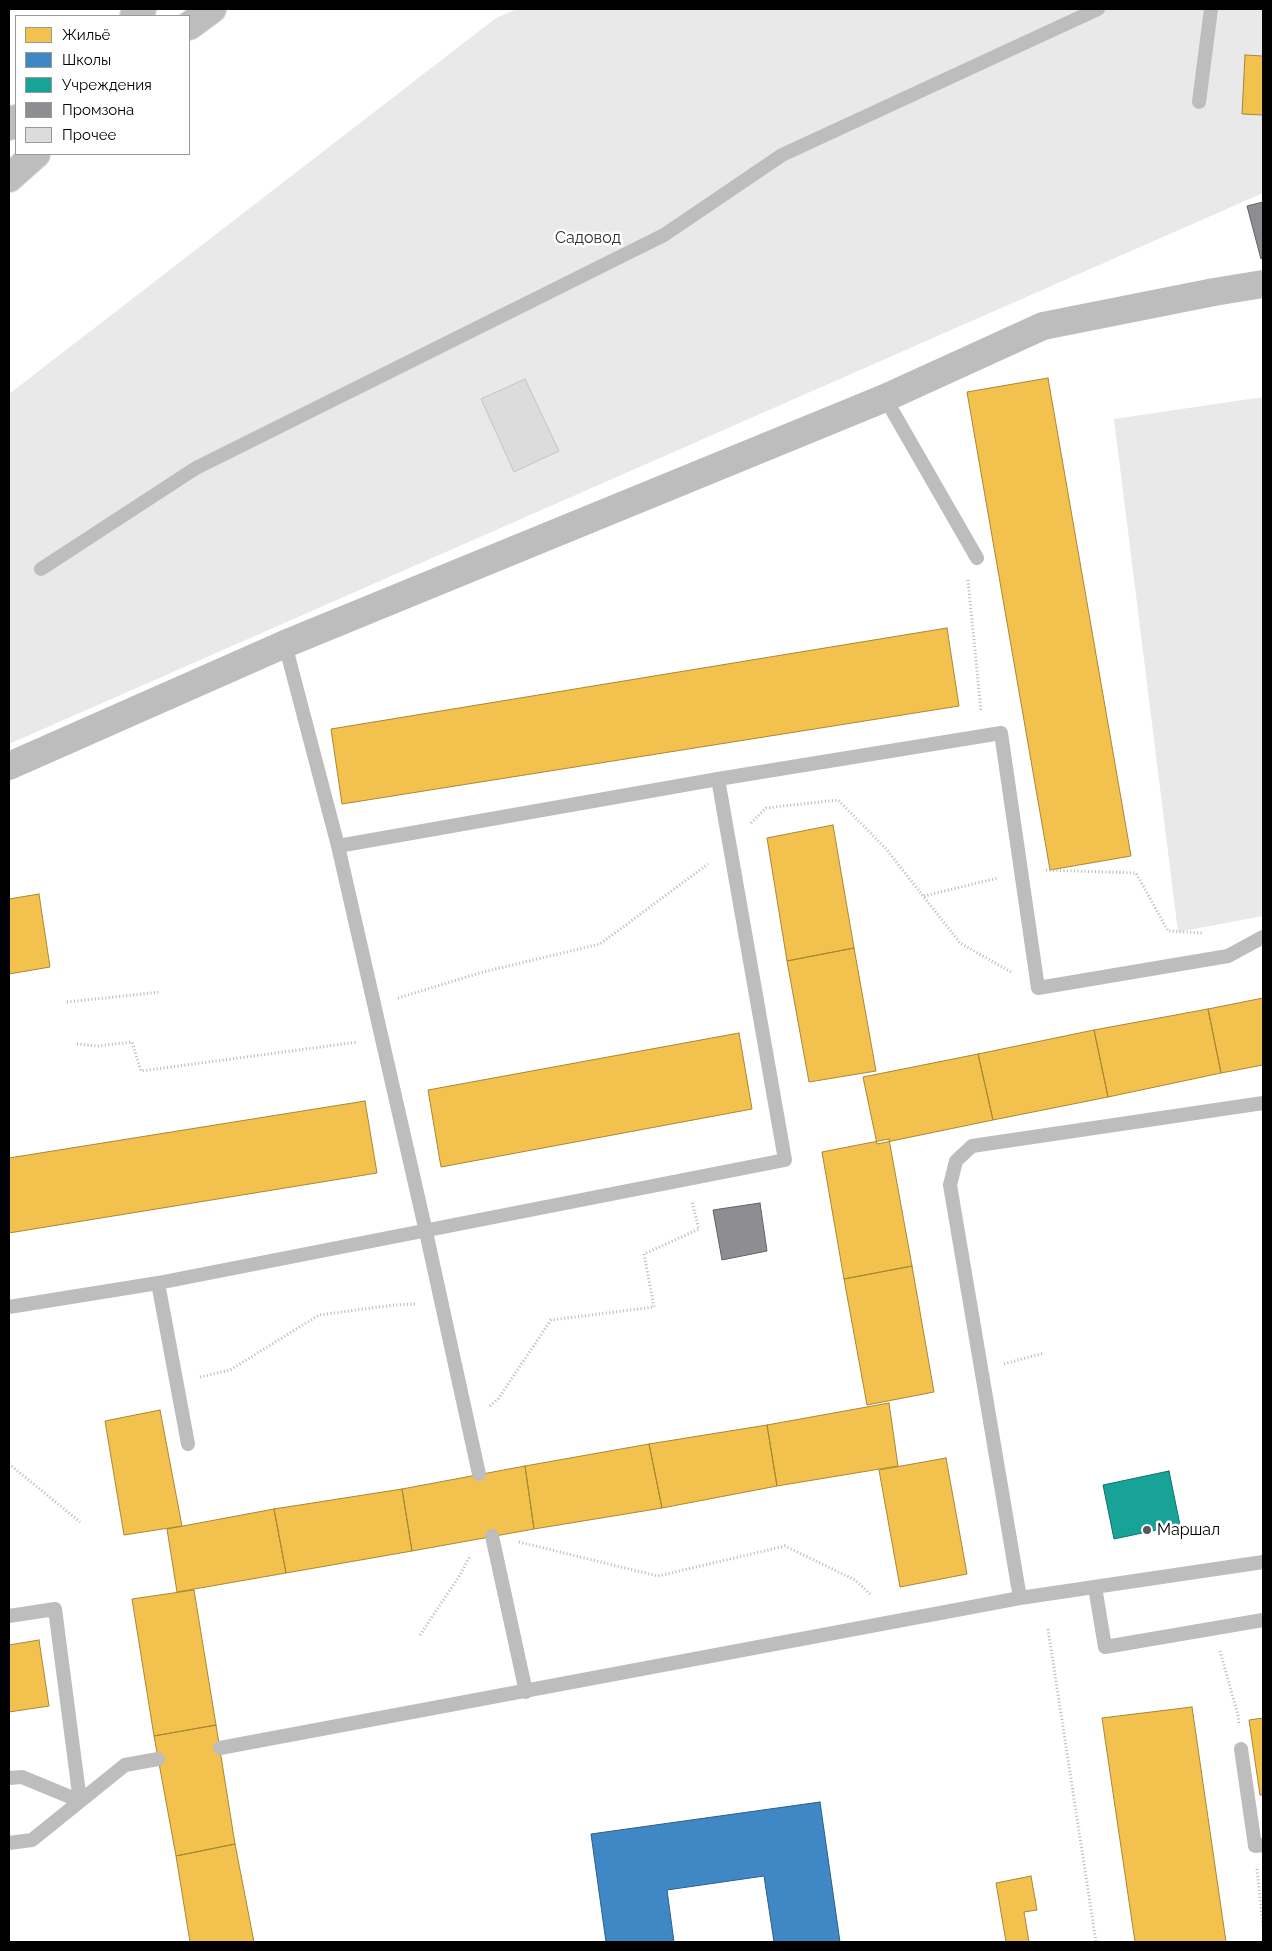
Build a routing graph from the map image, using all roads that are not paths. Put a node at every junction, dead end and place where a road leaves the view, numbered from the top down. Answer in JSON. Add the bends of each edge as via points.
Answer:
{"nodes":[{"id":1,"x":212,"y":9,"type":"edge"},
{"id":2,"x":1098,"y":9,"type":"edge"},
{"id":3,"x":1210,"y":9,"type":"edge"},
{"id":4,"x":190,"y":25,"type":"edge"},
{"id":5,"x":1199,"y":102,"type":"dead end"},
{"id":6,"x":35,"y":155,"type":"edge"},
{"id":7,"x":9,"y":178,"type":"edge"},
{"id":8,"x":1263,"y":284,"type":"edge"},
{"id":9,"x":885,"y":398,"type":"junction"},
{"id":10,"x":977,"y":558,"type":"dead end"},
{"id":11,"x":41,"y":569,"type":"dead end"},
{"id":12,"x":285,"y":644,"type":"junction"},
{"id":13,"x":9,"y":766,"type":"edge"},
{"id":14,"x":718,"y":779,"type":"junction"},
{"id":15,"x":338,"y":846,"type":"junction"},
{"id":16,"x":1263,"y":937,"type":"edge"},
{"id":17,"x":1263,"y":1103,"type":"edge"},
{"id":18,"x":426,"y":1232,"type":"junction"},
{"id":19,"x":158,"y":1283,"type":"junction"},
{"id":20,"x":9,"y":1308,"type":"edge"},
{"id":21,"x":188,"y":1444,"type":"dead end"},
{"id":22,"x":479,"y":1474,"type":"dead end"},
{"id":23,"x":492,"y":1536,"type":"road end"},
{"id":24,"x":1263,"y":1562,"type":"edge"},
{"id":25,"x":1095,"y":1587,"type":"junction"},
{"id":26,"x":1020,"y":1598,"type":"junction"},
{"id":27,"x":9,"y":1616,"type":"edge"},
{"id":28,"x":1263,"y":1620,"type":"edge"},
{"id":29,"x":526,"y":1692,"type":"junction"},
{"id":30,"x":220,"y":1748,"type":"dead end"},
{"id":31,"x":1241,"y":1749,"type":"road end"},
{"id":32,"x":158,"y":1760,"type":"dead end"},
{"id":33,"x":9,"y":1778,"type":"edge"},
{"id":34,"x":80,"y":1801,"type":"junction"},
{"id":35,"x":9,"y":1843,"type":"edge"},
{"id":36,"x":1259,"y":1846,"type":"edge"}],
"edges":[{"from":1,"to":4,"type":"street"},
{"from":2,"to":11,"type":"lane","via":[[782,155],[664,235],[196,468]]},
{"from":3,"to":5,"type":"lane"},
{"from":6,"to":7,"type":"street"},
{"from":8,"to":9,"type":"street","via":[[1043,326]]},
{"from":9,"to":10,"type":"lane"},
{"from":9,"to":12,"type":"street"},
{"from":12,"to":13,"type":"street"},
{"from":12,"to":15,"type":"lane"},
{"from":14,"to":15,"type":"lane"},
{"from":14,"to":16,"type":"lane","via":[[1001,734],[1038,988],[1228,956]]},
{"from":14,"to":18,"type":"lane","via":[[785,1160]]},
{"from":15,"to":18,"type":"lane"},
{"from":17,"to":26,"type":"lane","via":[[972,1146],[956,1161],[950,1185]]},
{"from":18,"to":19,"type":"lane"},
{"from":18,"to":22,"type":"lane"},
{"from":19,"to":20,"type":"lane"},
{"from":19,"to":21,"type":"lane"},
{"from":23,"to":29,"type":"lane"},
{"from":24,"to":25,"type":"lane"},
{"from":25,"to":26,"type":"lane"},
{"from":25,"to":28,"type":"lane","via":[[1105,1647]]},
{"from":26,"to":29,"type":"lane"},
{"from":27,"to":34,"type":"lane","via":[[55,1609]]},
{"from":29,"to":30,"type":"lane"},
{"from":31,"to":36,"type":"lane"},
{"from":32,"to":34,"type":"lane","via":[[125,1765]]},
{"from":33,"to":34,"type":"lane","via":[[22,1777]]},
{"from":34,"to":35,"type":"lane","via":[[32,1840]]}]}
